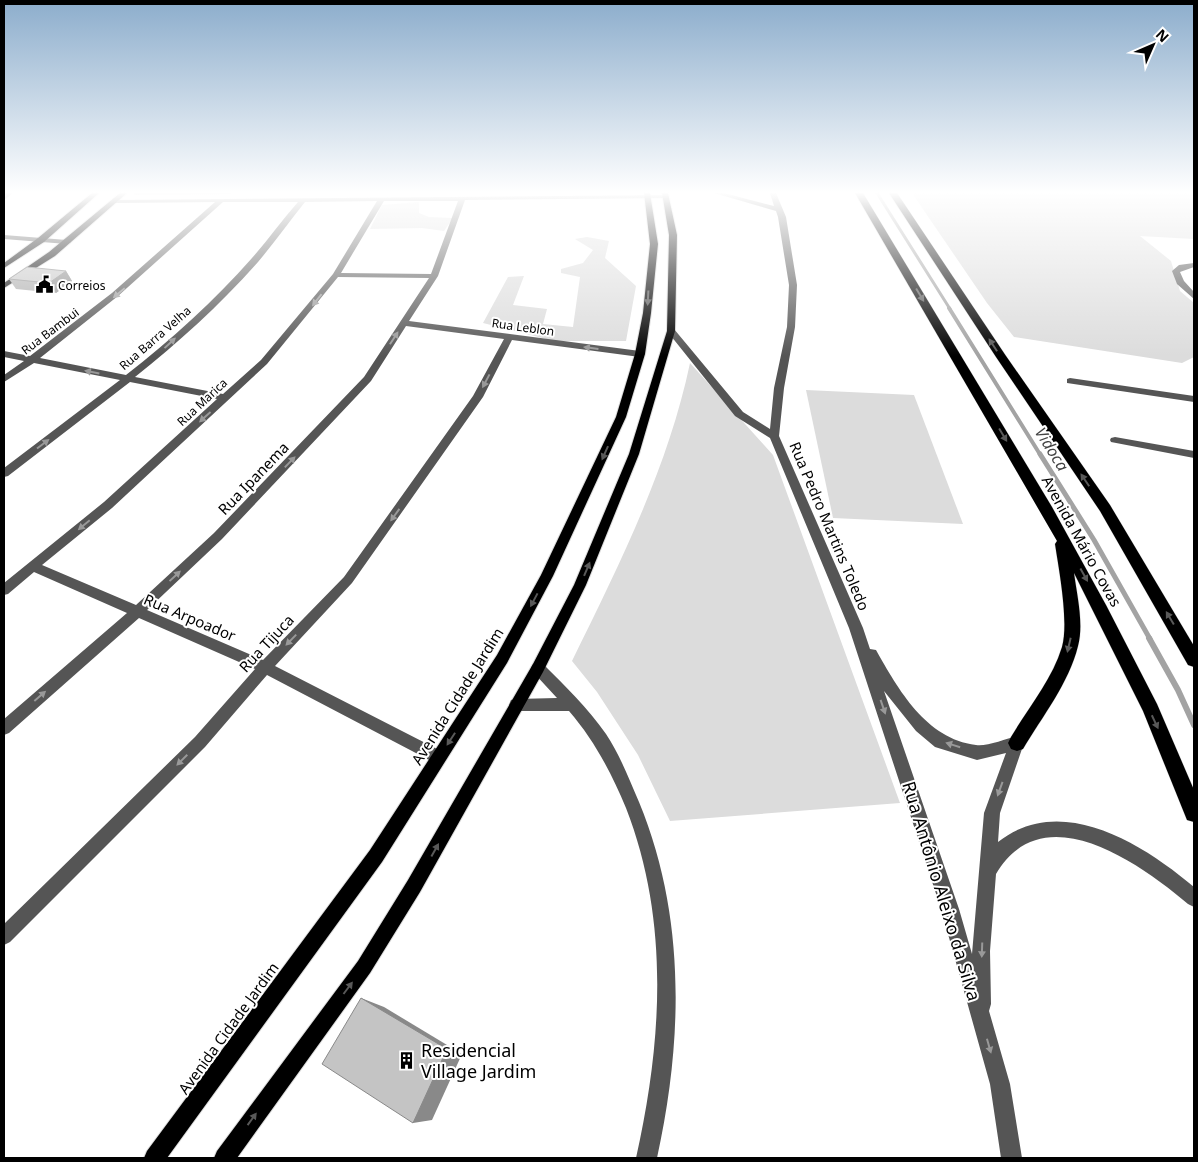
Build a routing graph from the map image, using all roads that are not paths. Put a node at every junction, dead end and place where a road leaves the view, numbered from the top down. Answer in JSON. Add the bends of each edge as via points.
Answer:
{"nodes":[{"id":1,"x":30,"y":247,"type":"edge"},
{"id":2,"x":60,"y":247,"type":"edge"},
{"id":3,"x":170,"y":247,"type":"edge"},
{"id":4,"x":263,"y":247,"type":"edge"},
{"id":5,"x":353,"y":247,"type":"edge"},
{"id":6,"x":445,"y":247,"type":"edge"},
{"id":7,"x":654,"y":247,"type":"edge"},
{"id":8,"x":673,"y":247,"type":"edge"},
{"id":9,"x":787,"y":247,"type":"edge"},
{"id":10,"x":891,"y":247,"type":"edge"},
{"id":11,"x":929,"y":247,"type":"edge"},
{"id":12,"x":1194,"y":265,"type":"edge"},
{"id":13,"x":4,"y":266,"type":"edge"},
{"id":14,"x":336,"y":275,"type":"junction"},
{"id":15,"x":434,"y":276,"type":"junction"},
{"id":16,"x":4,"y":286,"type":"edge"},
{"id":17,"x":1194,"y":297,"type":"edge"},
{"id":18,"x":404,"y":323,"type":"junction"},
{"id":19,"x":671,"y":331,"type":"junction"},
{"id":20,"x":509,"y":338,"type":"junction"},
{"id":21,"x":4,"y":354,"type":"edge"},
{"id":22,"x":640,"y":354,"type":"junction"},
{"id":23,"x":33,"y":360,"type":"junction"},
{"id":24,"x":128,"y":379,"type":"junction"},
{"id":25,"x":4,"y":380,"type":"edge"},
{"id":26,"x":1070,"y":380,"type":"dead end"},
{"id":27,"x":226,"y":398,"type":"junction"},
{"id":28,"x":1194,"y":399,"type":"edge"},
{"id":29,"x":774,"y":436,"type":"junction"},
{"id":30,"x":1115,"y":440,"type":"dead end"},
{"id":31,"x":1194,"y":455,"type":"edge"},
{"id":32,"x":4,"y":473,"type":"edge"},
{"id":33,"x":1058,"y":528,"type":"junction"},
{"id":34,"x":34,"y":567,"type":"junction"},
{"id":35,"x":4,"y":590,"type":"edge"},
{"id":36,"x":137,"y":612,"type":"junction"},
{"id":37,"x":856,"y":628,"type":"junction"},
{"id":38,"x":1194,"y":660,"type":"edge"},
{"id":39,"x":265,"y":668,"type":"junction"},
{"id":40,"x":538,"y":668,"type":"junction"},
{"id":41,"x":572,"y":704,"type":"junction"},
{"id":42,"x":516,"y":705,"type":"junction"},
{"id":43,"x":4,"y":728,"type":"edge"},
{"id":44,"x":1017,"y":743,"type":"junction"},
{"id":45,"x":438,"y":758,"type":"junction"},
{"id":46,"x":1194,"y":813,"type":"edge"},
{"id":47,"x":986,"y":874,"type":"junction"},
{"id":48,"x":1194,"y":898,"type":"edge"},
{"id":49,"x":4,"y":936,"type":"edge"},
{"id":50,"x":982,"y":1022,"type":"junction"},
{"id":51,"x":154,"y":1158,"type":"edge"},
{"id":52,"x":224,"y":1158,"type":"edge"},
{"id":53,"x":647,"y":1158,"type":"edge"},
{"id":54,"x":1012,"y":1158,"type":"edge"}],
"edges":[{"from":1,"to":13,"type":"main road"},
{"from":2,"to":16,"type":"main road"},
{"from":3,"to":23,"type":"street","name":"Rua Bambui","one_way":true,"via":[[82,324]]},
{"from":24,"to":4,"type":"street","name":"Rua Barra Velha","one_way":true,"via":[[241,274]]},
{"from":5,"to":14,"type":"street","name":"Rua Marica"},
{"from":6,"to":15,"type":"street","name":"Rua Ipanema"},
{"from":7,"to":22,"type":"main road","name":"Avenida Cidade Jardim","one_way":true},
{"from":8,"to":19,"type":"main road"},
{"from":9,"to":29,"type":"street","via":[[794,285],[791,327]]},
{"from":10,"to":33,"type":"highway","name":"Avenida Mário Covas","one_way":true},
{"from":38,"to":11,"type":"highway","name":"Avenida Mário Covas","one_way":true,"via":[[1105,508],[1000,357]]},
{"from":12,"to":17,"type":"street","via":[[1176,271],[1180,282]]},
{"from":14,"to":15,"type":"street"},
{"from":14,"to":27,"type":"street","name":"Rua Marica","one_way":true,"via":[[264,362]]},
{"from":15,"to":18,"type":"street","name":"Rua Ipanema"},
{"from":18,"to":20,"type":"street","name":"Rua Leblon"},
{"from":36,"to":18,"type":"street","name":"Rua Ipanema","one_way":true,"via":[[218,536],[368,379]]},
{"from":19,"to":29,"type":"street","name":"Rua Pedro Martins Toledo","via":[[739,414]]},
{"from":40,"to":19,"type":"main road","one_way":true,"via":[[580,585],[634,454]]},
{"from":22,"to":20,"type":"street","name":"Rua Leblon","one_way":true},
{"from":20,"to":39,"type":"street","name":"Rua Tijuca","one_way":true,"via":[[478,397],[348,580]]},
{"from":21,"to":23,"type":"street"},
{"from":22,"to":45,"type":"main road","name":"Avenida Cidade Jardim","one_way":true,"via":[[621,417],[547,576],[502,659]]},
{"from":24,"to":23,"type":"street","one_way":true},
{"from":23,"to":25,"type":"street","name":"Rua Bambui"},
{"from":24,"to":27,"type":"street"},
{"from":32,"to":24,"type":"street","name":"Rua Barra Velha","one_way":true},
{"from":26,"to":28,"type":"street"},
{"from":27,"to":34,"type":"street","name":"Rua Marica","one_way":true},
{"from":29,"to":37,"type":"street","name":"Rua Pedro Martins Toledo"},
{"from":30,"to":31,"type":"street"},
{"from":33,"to":44,"type":"highway","one_way":true,"via":[[1064,557],[1071,644],[1059,673]]},
{"from":33,"to":46,"type":"highway","name":"Avenida Mário Covas","one_way":true,"via":[[1104,611]]},
{"from":34,"to":35,"type":"street","name":"Rua Marica"},
{"from":34,"to":36,"type":"street","name":"Rua Arpoador"},
{"from":36,"to":39,"type":"street","name":"Rua Arpoador"},
{"from":43,"to":36,"type":"street","name":"Rua Ipanema","one_way":true},
{"from":44,"to":37,"type":"street","one_way":true,"via":[[978,753],[940,742],[921,726],[890,688]]},
{"from":37,"to":50,"type":"street","name":"Rua Antônio Aleixo da Silva","one_way":true,"via":[[950,909]]},
{"from":39,"to":45,"type":"street","name":"Rua Arpoador"},
{"from":39,"to":49,"type":"street","name":"Rua Tijuca","one_way":true,"via":[[200,742]]},
{"from":40,"to":41,"type":"street"},
{"from":40,"to":42,"type":"main road"},
{"from":41,"to":42,"type":"street"},
{"from":41,"to":53,"type":"street","via":[[614,762],[639,815],[657,876],[668,954],[666,1028],[655,1126]]},
{"from":52,"to":42,"type":"main road","one_way":true,"via":[[364,967],[414,886]]},
{"from":44,"to":47,"type":"street","one_way":true,"via":[[992,814]]},
{"from":45,"to":51,"type":"main road","name":"Avenida Cidade Jardim","via":[[376,856]]},
{"from":47,"to":48,"type":"street","via":[[1005,847],[1026,835],[1056,830],[1080,832],[1108,840],[1144,859]]},
{"from":47,"to":50,"type":"street","one_way":true,"via":[[981,952]]},
{"from":50,"to":54,"type":"street","name":"Rua Antônio Aleixo da Silva","one_way":true,"via":[[1000,1084]]}]}
